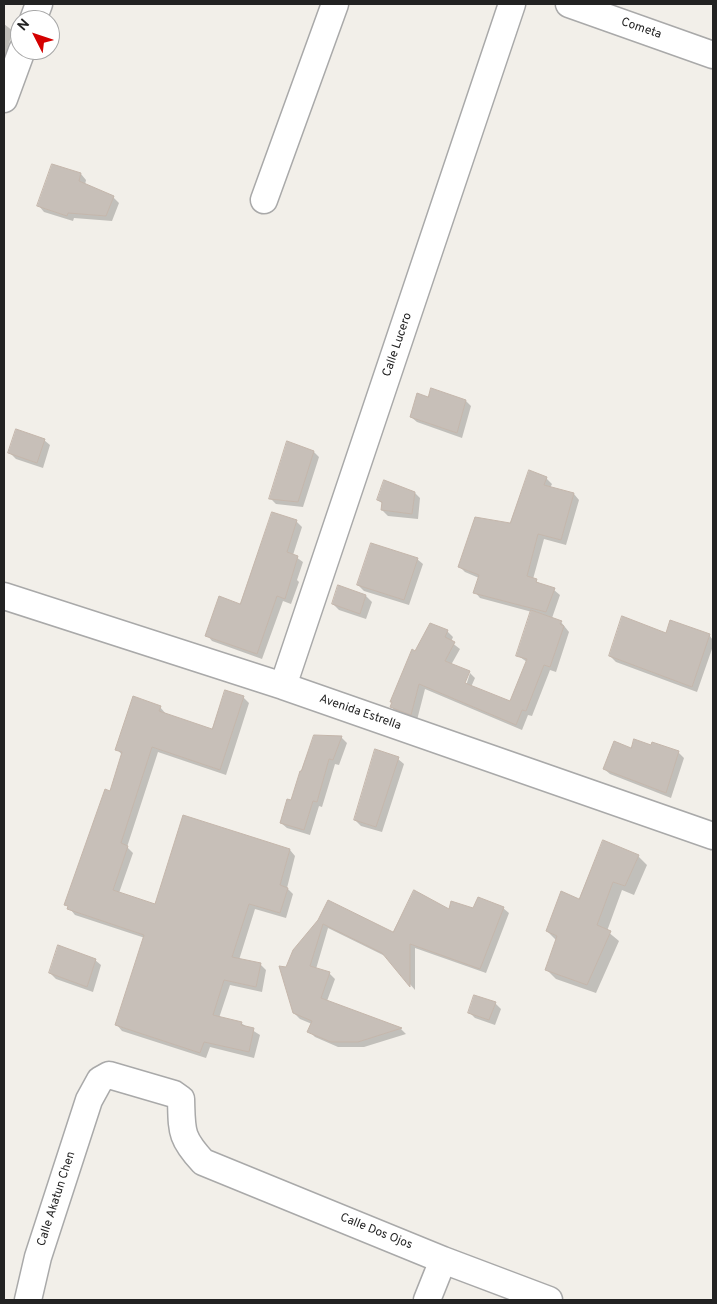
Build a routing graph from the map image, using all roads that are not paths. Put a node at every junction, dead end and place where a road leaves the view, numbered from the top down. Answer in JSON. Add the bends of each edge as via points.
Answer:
{"nodes":[{"id":1,"x":335,"y":4,"type":"edge"},
{"id":2,"x":512,"y":4,"type":"edge"},
{"id":3,"x":569,"y":4,"type":"edge"},
{"id":4,"x":713,"y":55,"type":"edge"},
{"id":5,"x":18,"y":60,"type":"edge"},
{"id":6,"x":4,"y":99,"type":"edge"},
{"id":7,"x":264,"y":200,"type":"dead end"},
{"id":8,"x":4,"y":596,"type":"edge"},
{"id":9,"x":283,"y":686,"type":"junction"},
{"id":10,"x":713,"y":836,"type":"edge"},
{"id":11,"x":203,"y":1162,"type":"joint"},
{"id":12,"x":443,"y":1260,"type":"junction"},
{"id":13,"x":28,"y":1300,"type":"edge"},
{"id":14,"x":427,"y":1300,"type":"edge"},
{"id":15,"x":549,"y":1300,"type":"edge"}],
"edges":[{"from":1,"to":7,"type":"street"},
{"from":2,"to":9,"type":"street","name":"Calle Lucero"},
{"from":3,"to":4,"type":"street","name":"Cometa"},
{"from":5,"to":6,"type":"street"},
{"from":8,"to":9,"type":"street","name":"Avenida Estrella"},
{"from":9,"to":10,"type":"street","name":"Avenida Estrella"},
{"from":11,"to":12,"type":"street","name":"Calle Dos Ojos"},
{"from":11,"to":13,"type":"street","name":"Calle Akatun Chen","via":[[182,1134],[181,1099],[174,1094],[109,1075],[100,1080],[89,1100],[38,1257]]},
{"from":12,"to":14,"type":"street"},
{"from":12,"to":15,"type":"street","name":"Calle Dos Ojos"}]}
